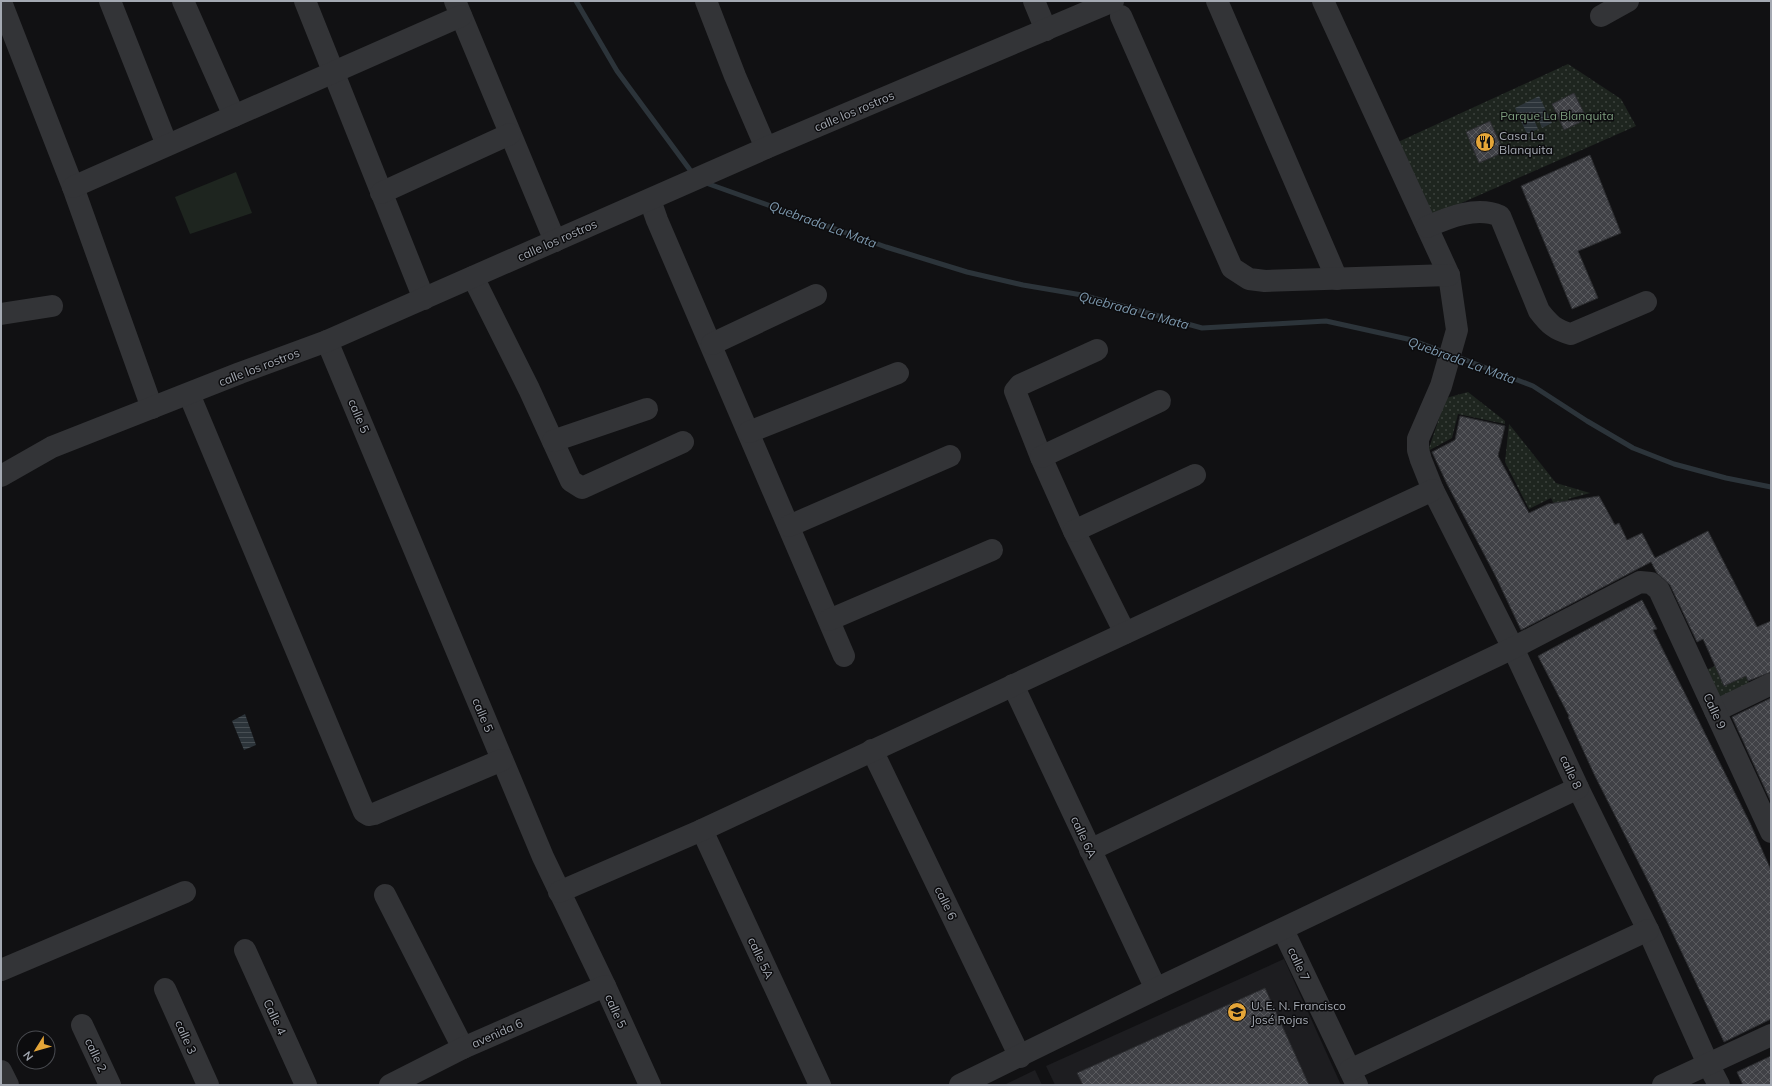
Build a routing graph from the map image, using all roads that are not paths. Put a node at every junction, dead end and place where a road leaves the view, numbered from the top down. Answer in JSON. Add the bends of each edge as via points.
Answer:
{"nodes":[{"id":1,"x":110,"y":1,"type":"edge"},
{"id":2,"x":183,"y":1,"type":"edge"},
{"id":3,"x":305,"y":1,"type":"edge"},
{"id":4,"x":706,"y":1,"type":"edge"},
{"id":5,"x":1034,"y":1,"type":"edge"},
{"id":6,"x":1217,"y":1,"type":"edge"},
{"id":7,"x":1323,"y":1,"type":"edge"},
{"id":8,"x":1628,"y":1,"type":"edge"},
{"id":9,"x":1,"y":2,"type":"edge"},
{"id":10,"x":458,"y":9,"type":"edge"},
{"id":11,"x":1117,"y":9,"type":"edge"},
{"id":12,"x":1601,"y":16,"type":"dead end"},
{"id":13,"x":1046,"y":30,"type":"junction"},
{"id":14,"x":333,"y":72,"type":"junction"},
{"id":15,"x":234,"y":116,"type":"junction"},
{"id":16,"x":510,"y":134,"type":"junction"},
{"id":17,"x":166,"y":145,"type":"junction"},
{"id":18,"x":766,"y":148,"type":"junction"},
{"id":19,"x":72,"y":187,"type":"junction"},
{"id":20,"x":381,"y":193,"type":"junction"},
{"id":21,"x":650,"y":200,"type":"junction"},
{"id":22,"x":1427,"y":227,"type":"junction"},
{"id":23,"x":556,"y":241,"type":"junction"},
{"id":24,"x":1449,"y":275,"type":"junction"},
{"id":25,"x":473,"y":277,"type":"junction"},
{"id":26,"x":1336,"y":279,"type":"junction"},
{"id":27,"x":816,"y":295,"type":"dead end"},
{"id":28,"x":424,"y":299,"type":"junction"},
{"id":29,"x":1646,"y":302,"type":"dead end"},
{"id":30,"x":52,"y":306,"type":"dead end"},
{"id":31,"x":1,"y":314,"type":"edge"},
{"id":32,"x":327,"y":341,"type":"junction"},
{"id":33,"x":712,"y":344,"type":"junction"},
{"id":34,"x":1097,"y":350,"type":"dead end"},
{"id":35,"x":898,"y":373,"type":"dead end"},
{"id":36,"x":189,"y":394,"type":"junction"},
{"id":37,"x":1160,"y":401,"type":"dead end"},
{"id":38,"x":152,"y":408,"type":"junction"},
{"id":39,"x":648,"y":409,"type":"dead end"},
{"id":40,"x":749,"y":432,"type":"junction"},
{"id":41,"x":553,"y":441,"type":"junction"},
{"id":42,"x":683,"y":442,"type":"dead end"},
{"id":43,"x":950,"y":456,"type":"dead end"},
{"id":44,"x":1041,"y":457,"type":"junction"},
{"id":45,"x":11,"y":464,"type":"edge"},
{"id":46,"x":1195,"y":475,"type":"dead end"},
{"id":47,"x":1,"y":476,"type":"edge"},
{"id":48,"x":1433,"y":490,"type":"junction"},
{"id":49,"x":789,"y":526,"type":"junction"},
{"id":50,"x":1074,"y":531,"type":"junction"},
{"id":51,"x":992,"y":550,"type":"dead end"},
{"id":52,"x":829,"y":620,"type":"junction"},
{"id":53,"x":1125,"y":632,"type":"junction"},
{"id":54,"x":1513,"y":648,"type":"junction"},
{"id":55,"x":844,"y":656,"type":"dead end"},
{"id":56,"x":1771,"y":684,"type":"edge"},
{"id":57,"x":1013,"y":685,"type":"junction"},
{"id":58,"x":1715,"y":711,"type":"junction"},
{"id":59,"x":872,"y":750,"type":"junction"},
{"id":60,"x":502,"y":760,"type":"junction"},
{"id":61,"x":1578,"y":788,"type":"junction"},
{"id":62,"x":702,"y":830,"type":"junction"},
{"id":63,"x":1771,"y":832,"type":"edge"},
{"id":64,"x":1090,"y":850,"type":"junction"},
{"id":65,"x":185,"y":892,"type":"dead end"},
{"id":66,"x":559,"y":892,"type":"junction"},
{"id":67,"x":385,"y":895,"type":"dead end"},
{"id":68,"x":1283,"y":930,"type":"junction"},
{"id":69,"x":1648,"y":930,"type":"junction"},
{"id":70,"x":244,"y":950,"type":"dead end"},
{"id":71,"x":1,"y":970,"type":"edge"},
{"id":72,"x":605,"y":986,"type":"junction"},
{"id":73,"x":165,"y":989,"type":"dead end"},
{"id":74,"x":1156,"y":989,"type":"junction"},
{"id":75,"x":82,"y":1025,"type":"dead end"},
{"id":76,"x":1771,"y":1035,"type":"edge"},
{"id":77,"x":463,"y":1048,"type":"junction"},
{"id":78,"x":1020,"y":1057,"type":"junction"},
{"id":79,"x":1708,"y":1064,"type":"junction"},
{"id":80,"x":1,"y":1071,"type":"edge"},
{"id":81,"x":1353,"y":1078,"type":"edge"},
{"id":82,"x":8,"y":1085,"type":"edge"},
{"id":83,"x":110,"y":1085,"type":"edge"},
{"id":84,"x":208,"y":1085,"type":"edge"},
{"id":85,"x":306,"y":1085,"type":"edge"},
{"id":86,"x":390,"y":1085,"type":"edge"},
{"id":87,"x":650,"y":1085,"type":"edge"},
{"id":88,"x":820,"y":1085,"type":"edge"},
{"id":89,"x":960,"y":1085,"type":"edge"},
{"id":90,"x":1663,"y":1085,"type":"edge"},
{"id":91,"x":1719,"y":1085,"type":"edge"}],
"edges":[{"from":1,"to":17,"type":"street"},
{"from":2,"to":15,"type":"street"},
{"from":3,"to":14,"type":"street"},
{"from":4,"to":18,"type":"street"},
{"from":5,"to":13,"type":"street"},
{"from":6,"to":26,"type":"street"},
{"from":7,"to":22,"type":"street"},
{"from":8,"to":12,"type":"street"},
{"from":9,"to":19,"type":"street"},
{"from":10,"to":14,"type":"street"},
{"from":10,"to":16,"type":"street"},
{"from":11,"to":13,"type":"street","name":"calle los rostros"},
{"from":11,"to":26,"type":"street","via":[[1232,268],[1249,279],[1265,281]]},
{"from":13,"to":18,"type":"street","name":"calle los rostros"},
{"from":14,"to":15,"type":"street"},
{"from":14,"to":20,"type":"street"},
{"from":15,"to":17,"type":"street"},
{"from":16,"to":20,"type":"street"},
{"from":16,"to":23,"type":"street"},
{"from":17,"to":19,"type":"street"},
{"from":18,"to":21,"type":"street","name":"calle los rostros"},
{"from":19,"to":38,"type":"street"},
{"from":20,"to":28,"type":"street"},
{"from":21,"to":23,"type":"street","name":"calle los rostros"},
{"from":21,"to":33,"type":"street"},
{"from":22,"to":24,"type":"street"},
{"from":22,"to":29,"type":"street","via":[[1471,213],[1491,212],[1500,216],[1539,312],[1549,324],[1562,332],[1571,334]]},
{"from":23,"to":25,"type":"street","name":"calle los rostros"},
{"from":24,"to":26,"type":"street"},
{"from":24,"to":48,"type":"street","name":"calle 8","via":[[1457,330],[1441,386],[1418,439],[1418,450]]},
{"from":25,"to":28,"type":"street","name":"calle los rostros"},
{"from":25,"to":41,"type":"street"},
{"from":27,"to":33,"type":"street"},
{"from":28,"to":32,"type":"street","name":"calle los rostros"},
{"from":30,"to":31,"type":"street"},
{"from":32,"to":36,"type":"street","name":"calle los rostros"},
{"from":32,"to":60,"type":"street","name":"calle 5"},
{"from":33,"to":40,"type":"street"},
{"from":34,"to":44,"type":"street","via":[[1020,385],[1015,391]]},
{"from":35,"to":40,"type":"street"},
{"from":36,"to":38,"type":"street","name":"calle los rostros"},
{"from":36,"to":60,"type":"street","via":[[364,812],[374,814]]},
{"from":37,"to":44,"type":"street"},
{"from":38,"to":45,"type":"street","name":"calle los rostros"},
{"from":39,"to":41,"type":"street"},
{"from":40,"to":49,"type":"street"},
{"from":41,"to":42,"type":"street","via":[[571,481],[582,488]]},
{"from":43,"to":49,"type":"street"},
{"from":44,"to":50,"type":"street"},
{"from":45,"to":47,"type":"street","name":"calle los rostros"},
{"from":46,"to":50,"type":"street"},
{"from":48,"to":53,"type":"street"},
{"from":48,"to":54,"type":"street","name":"calle 8"},
{"from":49,"to":52,"type":"street"},
{"from":50,"to":53,"type":"street"},
{"from":51,"to":52,"type":"street"},
{"from":52,"to":55,"type":"street"},
{"from":53,"to":57,"type":"street"},
{"from":54,"to":58,"type":"street","name":"Calle 9","via":[[1640,582],[1652,583],[1659,590]]},
{"from":54,"to":61,"type":"street","name":"calle 8"},
{"from":54,"to":64,"type":"street"},
{"from":56,"to":58,"type":"street"},
{"from":57,"to":59,"type":"street"},
{"from":57,"to":64,"type":"street","name":"calle 6A"},
{"from":58,"to":63,"type":"street","name":"Calle 9"},
{"from":59,"to":62,"type":"street"},
{"from":59,"to":78,"type":"street","name":"calle 6"},
{"from":60,"to":66,"type":"street","name":"calle 5"},
{"from":61,"to":68,"type":"street"},
{"from":61,"to":69,"type":"street","name":"calle 8"},
{"from":62,"to":66,"type":"street"},
{"from":62,"to":88,"type":"street","name":"calle 5A"},
{"from":64,"to":74,"type":"street","name":"calle 6A"},
{"from":65,"to":71,"type":"street"},
{"from":66,"to":72,"type":"street","name":"calle 5"},
{"from":67,"to":77,"type":"street"},
{"from":68,"to":74,"type":"street"},
{"from":68,"to":81,"type":"street","name":"calle 7"},
{"from":69,"to":79,"type":"street","name":"calle 8"},
{"from":69,"to":81,"type":"street"},
{"from":70,"to":85,"type":"street","name":"Calle 4"},
{"from":72,"to":77,"type":"street","name":"avenida 6"},
{"from":72,"to":87,"type":"street","name":"calle 5"},
{"from":73,"to":84,"type":"street","name":"calle 3"},
{"from":74,"to":78,"type":"street"},
{"from":75,"to":83,"type":"street","name":"calle 2"},
{"from":76,"to":79,"type":"street"},
{"from":77,"to":86,"type":"street","name":"avenida 6"},
{"from":78,"to":89,"type":"street"},
{"from":79,"to":90,"type":"street"},
{"from":79,"to":91,"type":"street","name":"calle 8"},
{"from":80,"to":82,"type":"street"}]}
